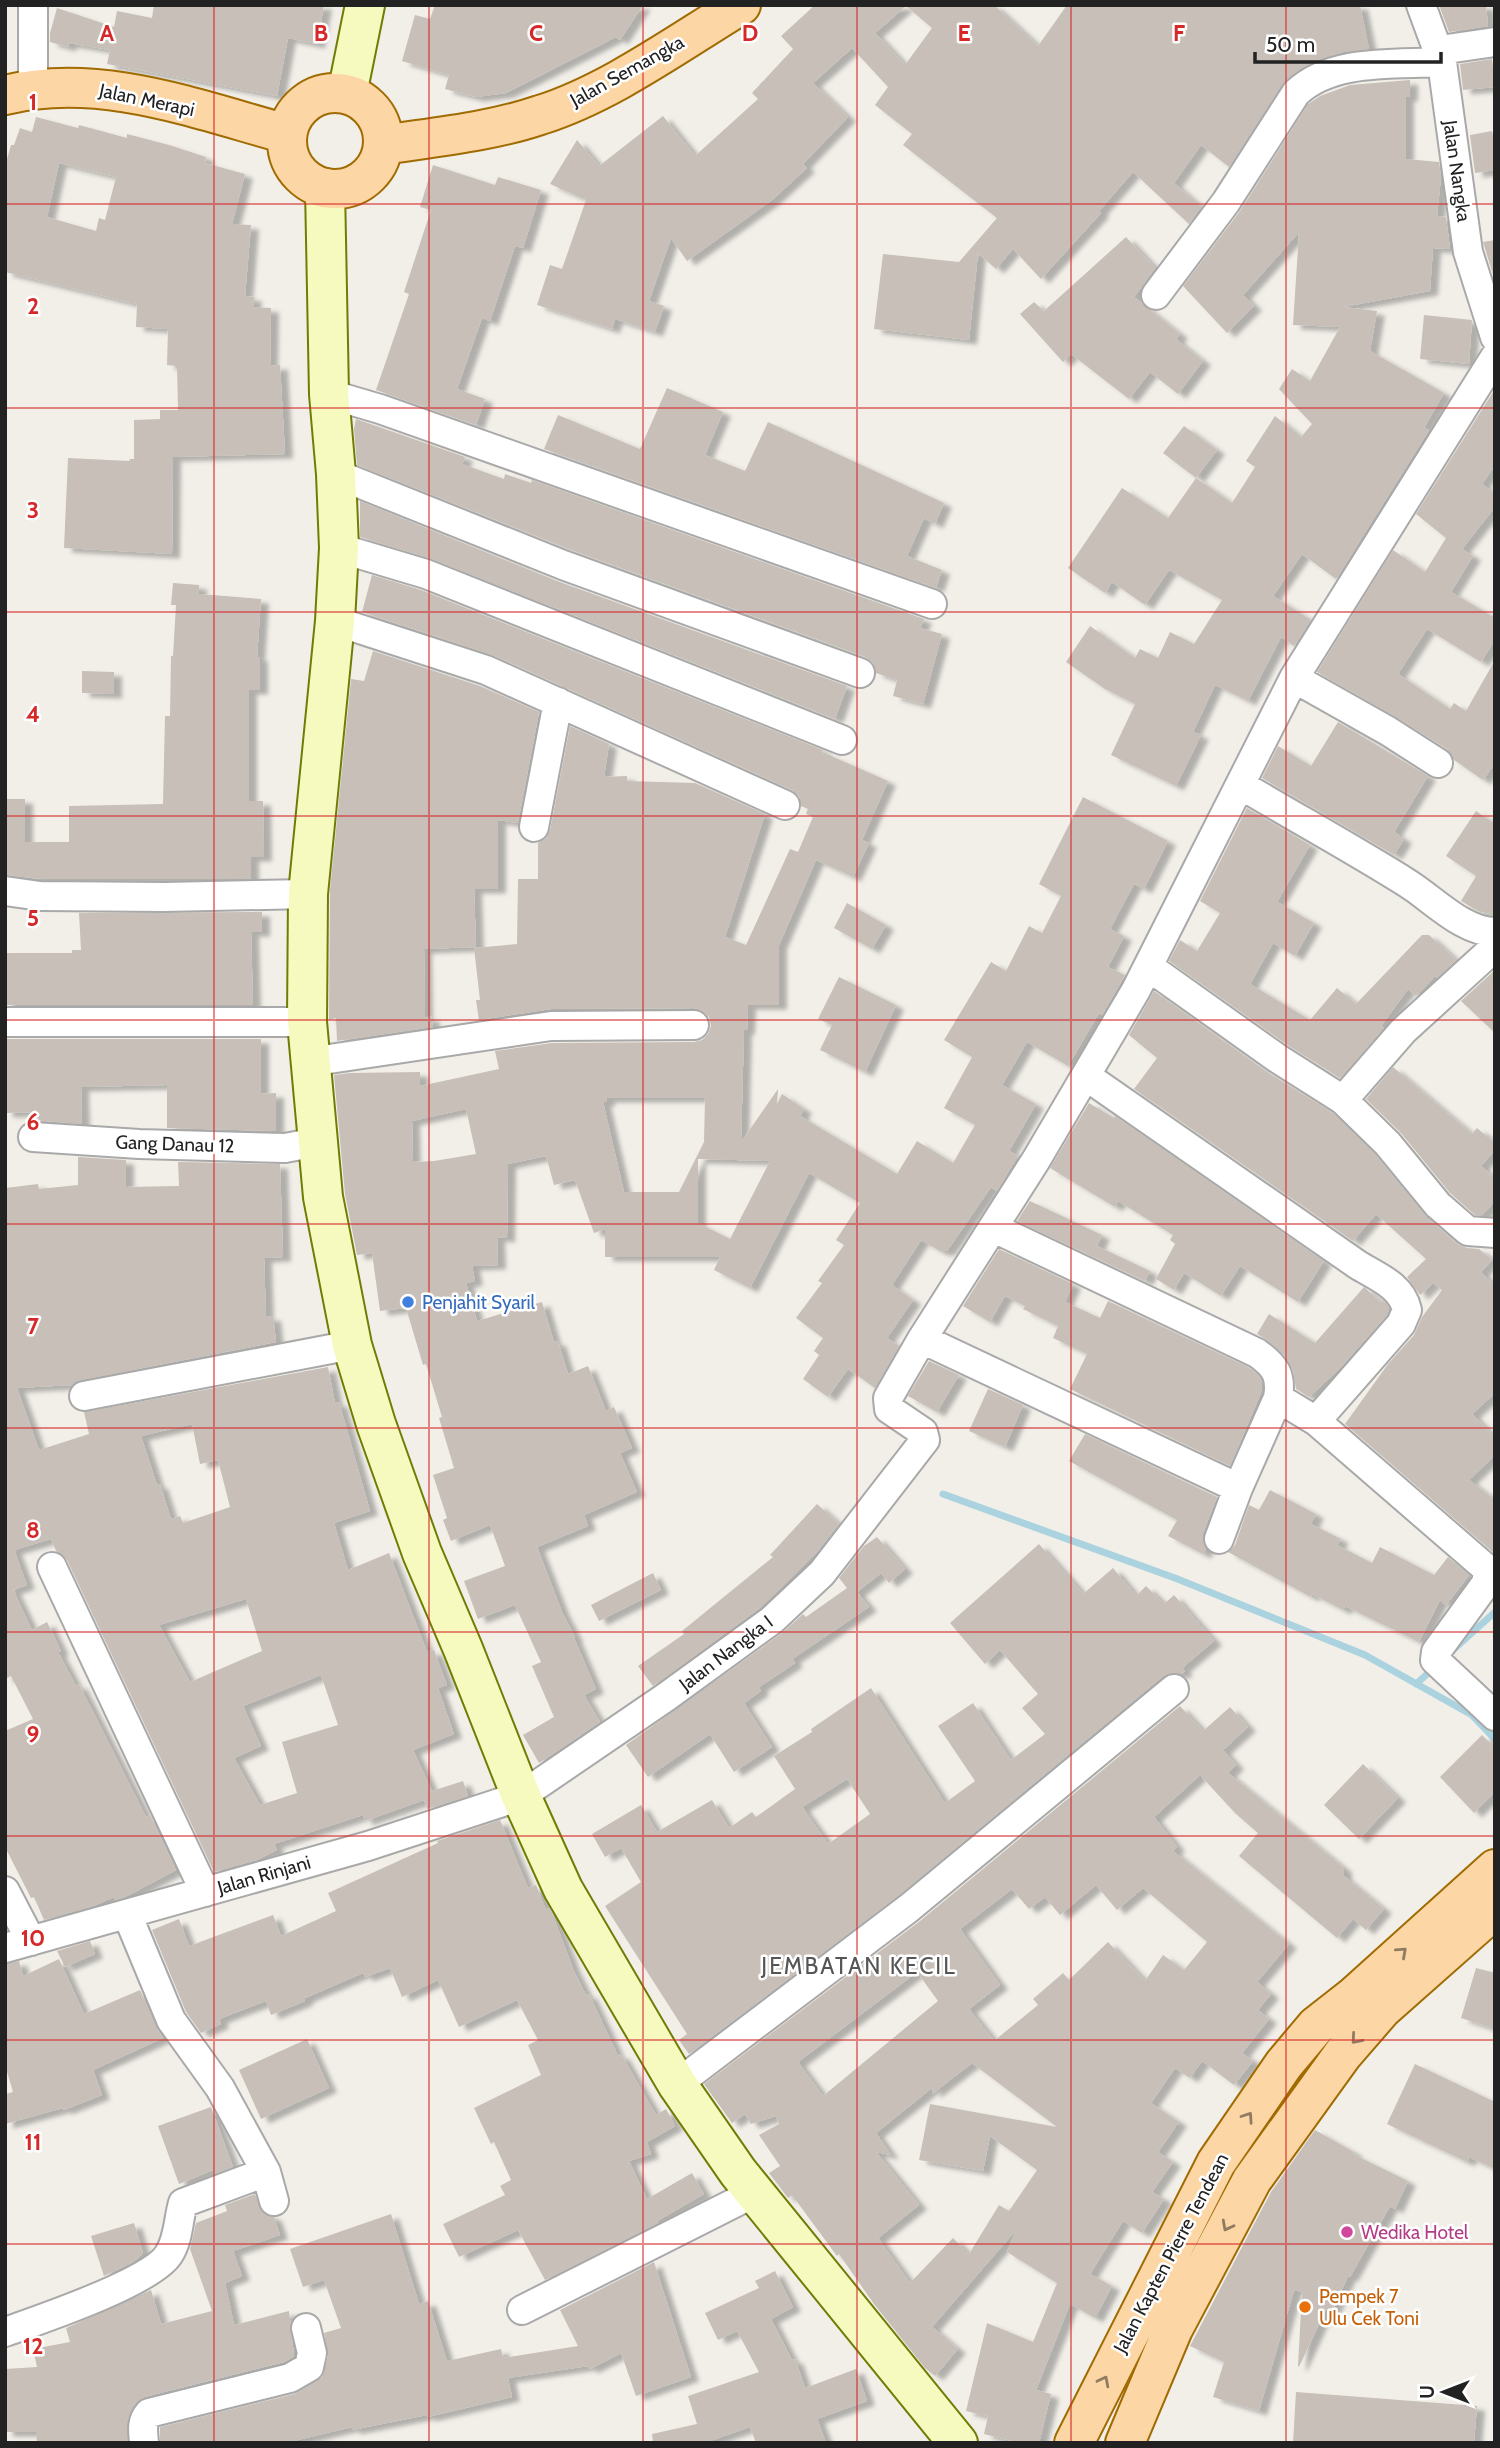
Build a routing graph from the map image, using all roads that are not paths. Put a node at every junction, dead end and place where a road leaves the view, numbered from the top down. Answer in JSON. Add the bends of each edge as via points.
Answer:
{"nodes":[{"id":1,"x":33,"y":5,"type":"edge"},
{"id":2,"x":365,"y":5,"type":"edge"},
{"id":3,"x":741,"y":5,"type":"edge"},
{"id":4,"x":1421,"y":5,"type":"edge"},
{"id":5,"x":1495,"y":42,"type":"edge"},
{"id":6,"x":1441,"y":56,"type":"junction"},
{"id":7,"x":19,"y":92,"type":"edge"},
{"id":8,"x":347,"y":94,"type":"junction"},
{"id":9,"x":287,"y":134,"type":"junction"},
{"id":10,"x":383,"y":145,"type":"junction"},
{"id":11,"x":325,"y":188,"type":"junction"},
{"id":12,"x":1156,"y":295,"type":"dead end"},
{"id":13,"x":1495,"y":337,"type":"edge"},
{"id":14,"x":1495,"y":357,"type":"edge"},
{"id":15,"x":329,"y":394,"type":"junction"},
{"id":16,"x":336,"y":474,"type":"junction"},
{"id":17,"x":339,"y":548,"type":"junction"},
{"id":18,"x":932,"y":604,"type":"dead end"},
{"id":19,"x":335,"y":621,"type":"junction"},
{"id":20,"x":860,"y":673,"type":"dead end"},
{"id":21,"x":1294,"y":678,"type":"junction"},
{"id":22,"x":558,"y":702,"type":"junction"},
{"id":23,"x":842,"y":740,"type":"dead end"},
{"id":24,"x":1438,"y":763,"type":"dead end"},
{"id":25,"x":1241,"y":785,"type":"junction"},
{"id":26,"x":785,"y":805,"type":"dead end"},
{"id":27,"x":534,"y":827,"type":"dead end"},
{"id":28,"x":5,"y":891,"type":"edge"},
{"id":29,"x":307,"y":894,"type":"junction"},
{"id":30,"x":1495,"y":932,"type":"edge"},
{"id":31,"x":1495,"y":947,"type":"edge"},
{"id":32,"x":1149,"y":967,"type":"junction"},
{"id":33,"x":5,"y":1021,"type":"edge"},
{"id":34,"x":307,"y":1022,"type":"junction"},
{"id":35,"x":694,"y":1026,"type":"dead end"},
{"id":36,"x":309,"y":1062,"type":"junction"},
{"id":37,"x":1086,"y":1076,"type":"junction"},
{"id":38,"x":1343,"y":1100,"type":"junction"},
{"id":39,"x":33,"y":1137,"type":"dead end"},
{"id":40,"x":317,"y":1142,"type":"junction"},
{"id":41,"x":994,"y":1228,"type":"junction"},
{"id":42,"x":1495,"y":1233,"type":"edge"},
{"id":43,"x":922,"y":1339,"type":"junction"},
{"id":44,"x":352,"y":1345,"type":"junction"},
{"id":45,"x":84,"y":1396,"type":"dead end"},
{"id":46,"x":1278,"y":1398,"type":"junction"},
{"id":47,"x":1316,"y":1420,"type":"junction"},
{"id":48,"x":1238,"y":1488,"type":"junction"},
{"id":49,"x":1219,"y":1539,"type":"dead end"},
{"id":50,"x":52,"y":1567,"type":"dead end"},
{"id":51,"x":1174,"y":1689,"type":"dead end"},
{"id":52,"x":1495,"y":1716,"type":"edge"},
{"id":53,"x":521,"y":1796,"type":"junction"},
{"id":54,"x":1495,"y":1869,"type":"edge"},
{"id":55,"x":5,"y":1891,"type":"edge"},
{"id":56,"x":205,"y":1892,"type":"junction"},
{"id":57,"x":1495,"y":1909,"type":"edge"},
{"id":58,"x":127,"y":1914,"type":"junction"},
{"id":59,"x":18,"y":1944,"type":"edge"},
{"id":60,"x":677,"y":2084,"type":"junction"},
{"id":61,"x":266,"y":2172,"type":"junction"},
{"id":62,"x":754,"y":2193,"type":"junction"},
{"id":63,"x":274,"y":2201,"type":"dead end"},
{"id":64,"x":522,"y":2310,"type":"dead end"},
{"id":65,"x":306,"y":2328,"type":"dead end"},
{"id":66,"x":5,"y":2332,"type":"edge"},
{"id":67,"x":1125,"y":2442,"type":"edge"},
{"id":68,"x":144,"y":2443,"type":"edge"},
{"id":69,"x":958,"y":2443,"type":"edge"},
{"id":70,"x":1074,"y":2443,"type":"edge"}],
"edges":[{"from":1,"to":7,"type":"street"},
{"from":2,"to":8,"type":"street"},
{"from":3,"to":10,"type":"main road","name":"Jalan Semangka","via":[[592,95],[553,111],[487,128]]},
{"from":4,"to":6,"type":"street","name":"Jalan Nangka"},
{"from":5,"to":6,"type":"street"},
{"from":6,"to":12,"type":"street","via":[[1329,72],[1309,81],[1296,93],[1226,202]]},
{"from":6,"to":13,"type":"street","name":"Jalan Nangka","via":[[1468,252]]},
{"from":7,"to":9,"type":"main road","name":"Jalan Merapi","via":[[112,89]]},
{"from":8,"to":9,"type":"main road","via":[[313,97],[296,112]]},
{"from":8,"to":10,"type":"main road","via":[[374,113]]},
{"from":9,"to":11,"type":"main road","via":[[289,158],[303,178]]},
{"from":10,"to":11,"type":"main road","via":[[379,161],[356,184]]},
{"from":11,"to":15,"type":"street"},
{"from":14,"to":21,"type":"street"},
{"from":15,"to":16,"type":"street"},
{"from":15,"to":18,"type":"street"},
{"from":16,"to":17,"type":"street"},
{"from":16,"to":20,"type":"street","via":[[563,565]]},
{"from":17,"to":19,"type":"street"},
{"from":17,"to":23,"type":"street","via":[[426,575]]},
{"from":19,"to":22,"type":"street","via":[[486,670]]},
{"from":19,"to":29,"type":"street"},
{"from":21,"to":24,"type":"street"},
{"from":21,"to":25,"type":"street"},
{"from":22,"to":26,"type":"street"},
{"from":22,"to":27,"type":"street"},
{"from":25,"to":30,"type":"street","via":[[1465,923]]},
{"from":25,"to":32,"type":"street"},
{"from":28,"to":29,"type":"street","via":[[40,896]]},
{"from":29,"to":34,"type":"street"},
{"from":31,"to":38,"type":"street","via":[[1403,1031]]},
{"from":32,"to":37,"type":"street"},
{"from":32,"to":38,"type":"street"},
{"from":33,"to":34,"type":"street"},
{"from":34,"to":36,"type":"street"},
{"from":35,"to":36,"type":"street","via":[[551,1026]]},
{"from":36,"to":40,"type":"street"},
{"from":37,"to":41,"type":"street"},
{"from":37,"to":47,"type":"street","via":[[1402,1295],[1407,1310],[1401,1324]]},
{"from":38,"to":42,"type":"street","via":[[1388,1144],[1438,1205],[1468,1231]]},
{"from":39,"to":40,"type":"street","name":"Gang Danau 12","via":[[285,1148]]},
{"from":40,"to":44,"type":"street"},
{"from":41,"to":43,"type":"street"},
{"from":41,"to":46,"type":"street","via":[[1257,1353],[1279,1375]]},
{"from":43,"to":48,"type":"street"},
{"from":43,"to":53,"type":"street","name":"Jalan Nangka I","via":[[887,1402],[889,1409],[926,1434],[925,1440],[822,1573],[772,1620]]},
{"from":44,"to":45,"type":"street"},
{"from":44,"to":53,"type":"street","via":[[422,1553]]},
{"from":46,"to":47,"type":"street"},
{"from":46,"to":48,"type":"street"},
{"from":47,"to":52,"type":"street","via":[[1488,1569],[1487,1582],[1436,1652],[1435,1660]]},
{"from":48,"to":49,"type":"street"},
{"from":50,"to":56,"type":"street"},
{"from":51,"to":60,"type":"street","via":[[909,1908]]},
{"from":53,"to":56,"type":"street","name":"Jalan Rinjani"},
{"from":53,"to":60,"type":"street","via":[[563,1889]]},
{"from":70,"to":54,"type":"main road","name":"Jalan Kapten Pierre Tendean","one_way":true,"via":[[1216,2163],[1284,2064],[1316,2026]]},
{"from":55,"to":59,"type":"street"},
{"from":56,"to":58,"type":"street","name":"Jalan Rinjani"},
{"from":57,"to":67,"type":"main road","name":"Jalan Kapten Pierre Tendean","one_way":true,"via":[[1382,2009],[1343,2054],[1252,2180],[1173,2329]]},
{"from":58,"to":59,"type":"street","name":"Jalan Rinjani"},
{"from":58,"to":61,"type":"street","via":[[171,2020],[220,2088]]},
{"from":60,"to":62,"type":"street"},
{"from":61,"to":63,"type":"street"},
{"from":61,"to":66,"type":"street","via":[[183,2203],[168,2256],[149,2272],[78,2306]]},
{"from":62,"to":64,"type":"street"},
{"from":62,"to":69,"type":"street"},
{"from":65,"to":68,"type":"street","via":[[312,2353],[309,2367],[290,2378],[149,2413],[142,2427]]}]}
